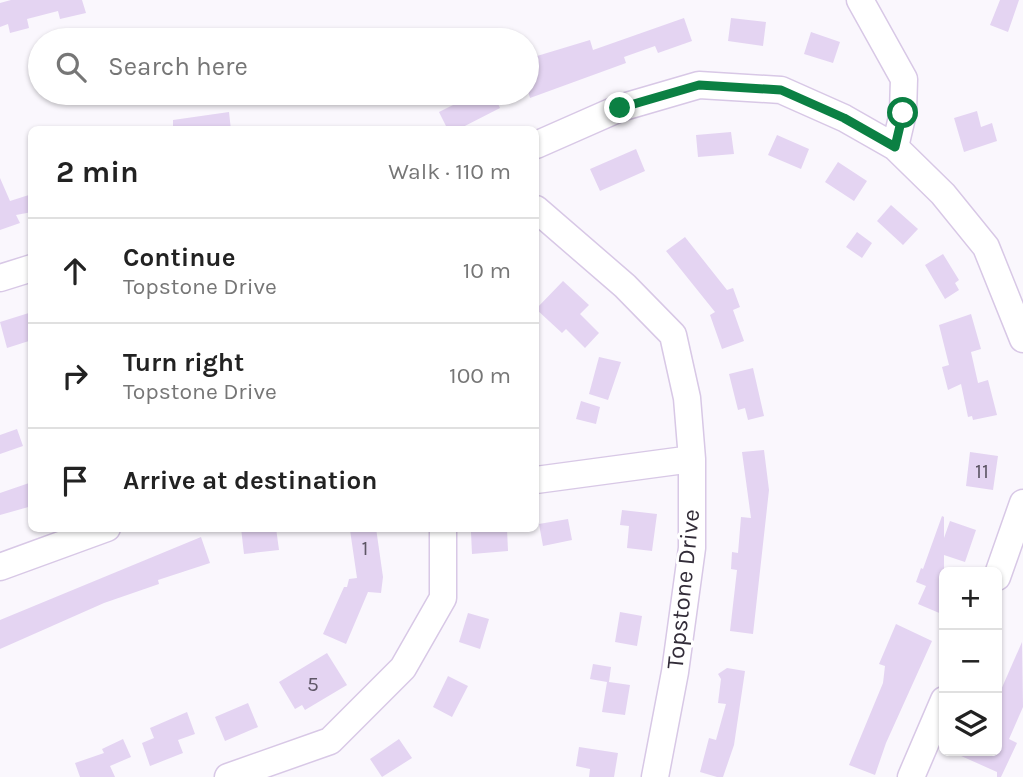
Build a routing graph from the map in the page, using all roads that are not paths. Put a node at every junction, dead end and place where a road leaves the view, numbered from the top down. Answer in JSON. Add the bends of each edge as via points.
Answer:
{"nodes":[{"id":1,"x":860,"y":0,"type":"edge"},
{"id":2,"x":539,"y":144,"type":"edge"},
{"id":3,"x":895,"y":147,"type":"junction"},
{"id":4,"x":539,"y":212,"type":"edge"},
{"id":5,"x":28,"y":269,"type":"edge"},
{"id":6,"x":0,"y":278,"type":"edge"},
{"id":7,"x":1023,"y":339,"type":"edge"},
{"id":8,"x":692,"y":459,"type":"junction"},
{"id":9,"x":539,"y":480,"type":"edge"},
{"id":10,"x":1023,"y":503,"type":"edge"},
{"id":11,"x":96,"y":532,"type":"edge"},
{"id":12,"x":443,"y":532,"type":"edge"},
{"id":13,"x":0,"y":567,"type":"edge"},
{"id":14,"x":1001,"y":567,"type":"edge"},
{"id":15,"x":939,"y":712,"type":"edge"},
{"id":16,"x":229,"y":777,"type":"edge"},
{"id":17,"x":655,"y":777,"type":"edge"},
{"id":18,"x":911,"y":777,"type":"edge"}],
"edges":[{"from":1,"to":3,"type":"street","via":[[904,79]]},
{"from":2,"to":3,"type":"street","via":[[620,108],[699,85],[781,90]]},
{"from":3,"to":7,"type":"street","via":[[943,194],[986,247]]},
{"from":4,"to":8,"type":"street","name":"Topstone Drive","via":[[625,286],[673,335],[687,398]]},
{"from":5,"to":6,"type":"street"},
{"from":8,"to":9,"type":"street"},
{"from":8,"to":17,"type":"street","name":"Topstone Drive","via":[[692,548],[676,672]]},
{"from":10,"to":14,"type":"street"},
{"from":11,"to":13,"type":"street"},
{"from":12,"to":16,"type":"street","via":[[443,598],[403,668],[330,741]]},
{"from":15,"to":18,"type":"street"}]}
